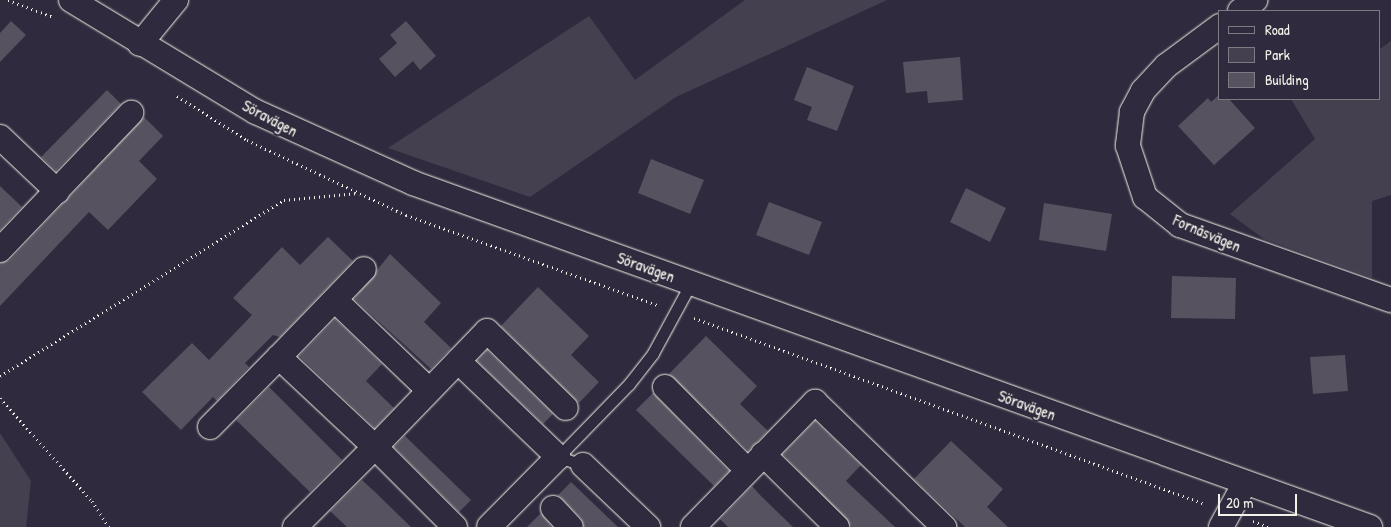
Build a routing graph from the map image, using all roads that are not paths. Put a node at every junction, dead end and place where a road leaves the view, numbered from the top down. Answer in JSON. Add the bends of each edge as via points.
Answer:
{"nodes":[{"id":1,"x":72,"y":0,"type":"edge"},
{"id":2,"x":176,"y":0,"type":"edge"},
{"id":3,"x":1255,"y":0,"type":"edge"},
{"id":4,"x":1241,"y":10,"type":"edge"},
{"id":5,"x":1218,"y":27,"type":"edge"},
{"id":6,"x":140,"y":44,"type":"junction"},
{"id":7,"x":131,"y":113,"type":"dead end"},
{"id":8,"x":0,"y":137,"type":"edge"},
{"id":9,"x":57,"y":191,"type":"junction"},
{"id":10,"x":0,"y":250,"type":"edge"},
{"id":11,"x":364,"y":270,"type":"dead end"},
{"id":12,"x":691,"y":284,"type":"junction"},
{"id":13,"x":335,"y":300,"type":"junction"},
{"id":14,"x":1391,"y":300,"type":"edge"},
{"id":15,"x":280,"y":357,"type":"junction"},
{"id":16,"x":458,"y":362,"type":"junction"},
{"id":17,"x":666,"y":387,"type":"dead end"},
{"id":18,"x":429,"y":390,"type":"junction"},
{"id":19,"x":566,"y":408,"type":"dead end"},
{"id":20,"x":210,"y":427,"type":"dead end"},
{"id":21,"x":376,"y":447,"type":"junction"},
{"id":22,"x":558,"y":457,"type":"junction"},
{"id":23,"x":755,"y":462,"type":"junction"},
{"id":24,"x":584,"y":465,"type":"joint"},
{"id":25,"x":1244,"y":483,"type":"junction"},
{"id":26,"x":553,"y":508,"type":"dead end"},
{"id":27,"x":296,"y":527,"type":"edge"},
{"id":28,"x":455,"y":527,"type":"edge"},
{"id":29,"x":489,"y":527,"type":"edge"},
{"id":30,"x":571,"y":527,"type":"edge"},
{"id":31,"x":648,"y":527,"type":"edge"},
{"id":32,"x":693,"y":527,"type":"edge"},
{"id":33,"x":837,"y":527,"type":"edge"},
{"id":34,"x":944,"y":527,"type":"edge"},
{"id":35,"x":1221,"y":527,"type":"edge"},
{"id":36,"x":1370,"y":527,"type":"edge"}],
"edges":[{"from":1,"to":6,"type":"street","name":"Söravägen"},
{"from":2,"to":6,"type":"street"},
{"from":3,"to":4,"type":"street"},
{"from":5,"to":14,"type":"street","name":"Fornåsvägen","via":[[1166,66],[1143,91],[1132,112],[1128,146],[1145,196],[1180,225]]},
{"from":6,"to":12,"type":"street","name":"Söravägen","via":[[312,140],[413,183]]},
{"from":7,"to":9,"type":"street"},
{"from":8,"to":9,"type":"street"},
{"from":9,"to":10,"type":"street"},
{"from":11,"to":13,"type":"street"},
{"from":12,"to":22,"type":"lane","via":[[653,353],[629,384]]},
{"from":12,"to":25,"type":"street","name":"Söravägen"},
{"from":13,"to":15,"type":"street"},
{"from":13,"to":18,"type":"street"},
{"from":15,"to":20,"type":"street"},
{"from":15,"to":21,"type":"street"},
{"from":16,"to":18,"type":"street"},
{"from":16,"to":19,"type":"street","via":[[487,331]]},
{"from":16,"to":22,"type":"street"},
{"from":17,"to":23,"type":"street"},
{"from":18,"to":21,"type":"street"},
{"from":21,"to":27,"type":"street"},
{"from":21,"to":28,"type":"street"},
{"from":22,"to":24,"type":"lane"},
{"from":22,"to":29,"type":"street"},
{"from":23,"to":32,"type":"street"},
{"from":23,"to":33,"type":"street"},
{"from":23,"to":34,"type":"street","via":[[815,402]]},
{"from":24,"to":31,"type":"street"},
{"from":25,"to":35,"type":"street"},
{"from":25,"to":36,"type":"street","name":"Söravägen"},
{"from":26,"to":30,"type":"street"}]}
